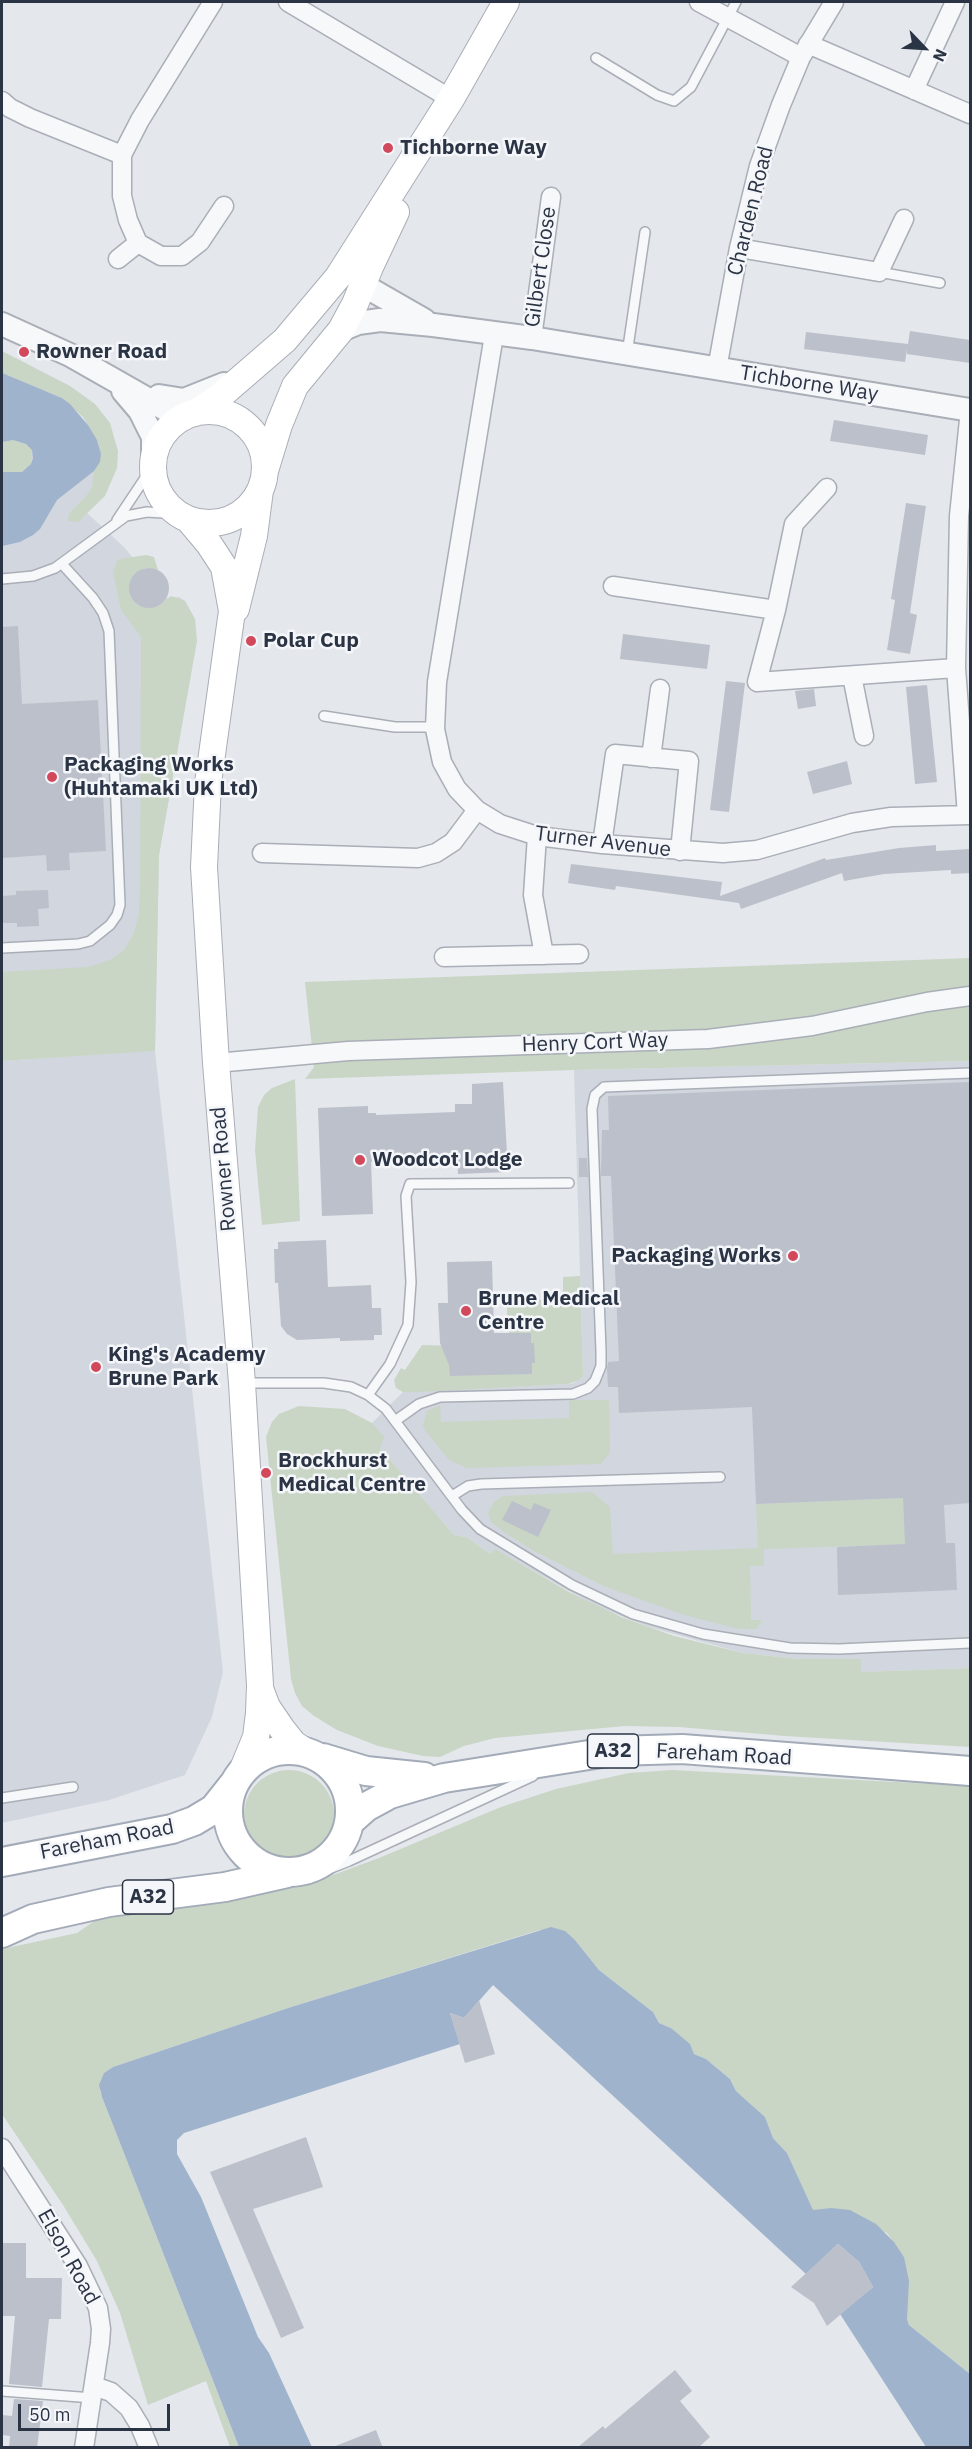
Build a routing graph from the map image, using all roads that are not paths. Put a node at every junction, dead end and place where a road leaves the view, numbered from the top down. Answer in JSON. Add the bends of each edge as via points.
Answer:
{"nodes":[{"id":1,"x":213,"y":2,"type":"edge"},
{"id":2,"x":288,"y":2,"type":"edge"},
{"id":3,"x":506,"y":2,"type":"edge"},
{"id":4,"x":699,"y":2,"type":"edge"},
{"id":5,"x":834,"y":2,"type":"edge"},
{"id":6,"x":955,"y":2,"type":"edge"},
{"id":7,"x":732,"y":9,"type":"edge"},
{"id":8,"x":805,"y":51,"type":"junction"},
{"id":9,"x":596,"y":58,"type":"dead end"},
{"id":10,"x":914,"y":90,"type":"junction"},
{"id":11,"x":451,"y":99,"type":"junction"},
{"id":12,"x":4,"y":109,"type":"edge"},
{"id":13,"x":970,"y":114,"type":"edge"},
{"id":14,"x":122,"y":154,"type":"junction"},
{"id":15,"x":550,"y":197,"type":"dead end"},
{"id":16,"x":224,"y":206,"type":"dead end"},
{"id":17,"x":904,"y":219,"type":"dead end"},
{"id":18,"x":645,"y":232,"type":"dead end"},
{"id":19,"x":138,"y":243,"type":"junction"},
{"id":20,"x":740,"y":248,"type":"junction"},
{"id":21,"x":118,"y":260,"type":"dead end"},
{"id":22,"x":879,"y":272,"type":"junction"},
{"id":23,"x":940,"y":283,"type":"dead end"},
{"id":24,"x":363,"y":285,"type":"junction"},
{"id":25,"x":2,"y":324,"type":"edge"},
{"id":26,"x":433,"y":325,"type":"junction"},
{"id":27,"x":341,"y":330,"type":"junction"},
{"id":28,"x":494,"y":335,"type":"junction"},
{"id":29,"x":532,"y":338,"type":"junction"},
{"id":30,"x":285,"y":340,"type":"junction"},
{"id":31,"x":627,"y":354,"type":"junction"},
{"id":32,"x":717,"y":369,"type":"junction"},
{"id":33,"x":110,"y":377,"type":"junction"},
{"id":34,"x":218,"y":398,"type":"junction"},
{"id":35,"x":970,"y":410,"type":"edge"},
{"id":36,"x":191,"y":414,"type":"junction"},
{"id":37,"x":153,"y":463,"type":"junction"},
{"id":38,"x":263,"y":481,"type":"junction"},
{"id":39,"x":827,"y":488,"type":"dead end"},
{"id":40,"x":183,"y":517,"type":"junction"},
{"id":41,"x":115,"y":522,"type":"junction"},
{"id":42,"x":964,"y":552,"type":"edge"},
{"id":43,"x":62,"y":564,"type":"junction"},
{"id":44,"x":2,"y":579,"type":"edge"},
{"id":45,"x":613,"y":586,"type":"dead end"},
{"id":46,"x":776,"y":610,"type":"junction"},
{"id":47,"x":225,"y":653,"type":"junction"},
{"id":48,"x":956,"y":668,"type":"junction"},
{"id":49,"x":852,"y":676,"type":"junction"},
{"id":50,"x":660,"y":689,"type":"dead end"},
{"id":51,"x":324,"y":716,"type":"dead end"},
{"id":52,"x":435,"y":727,"type":"junction"},
{"id":53,"x":864,"y":736,"type":"dead end"},
{"id":54,"x":651,"y":758,"type":"junction"},
{"id":55,"x":477,"y":810,"type":"junction"},
{"id":56,"x":969,"y":815,"type":"edge"},
{"id":57,"x":537,"y":836,"type":"junction"},
{"id":58,"x":602,"y":844,"type":"junction"},
{"id":59,"x":680,"y":851,"type":"junction"},
{"id":60,"x":262,"y":853,"type":"dead end"},
{"id":61,"x":2,"y":948,"type":"edge"},
{"id":62,"x":579,"y":954,"type":"dead end"},
{"id":63,"x":544,"y":955,"type":"junction"},
{"id":64,"x":444,"y":957,"type":"dead end"},
{"id":65,"x":970,"y":996,"type":"edge"},
{"id":66,"x":216,"y":1063,"type":"junction"},
{"id":67,"x":970,"y":1073,"type":"edge"},
{"id":68,"x":569,"y":1183,"type":"dead end"},
{"id":69,"x":242,"y":1383,"type":"junction"},
{"id":70,"x":368,"y":1395,"type":"junction"},
{"id":71,"x":395,"y":1420,"type":"junction"},
{"id":72,"x":720,"y":1477,"type":"dead end"},
{"id":73,"x":452,"y":1496,"type":"junction"},
{"id":74,"x":970,"y":1643,"type":"edge"},
{"id":75,"x":260,"y":1685,"type":"junction"},
{"id":76,"x":311,"y":1754,"type":"junction"},
{"id":77,"x":573,"y":1757,"type":"junction"},
{"id":78,"x":970,"y":1771,"type":"edge"},
{"id":79,"x":237,"y":1778,"type":"junction"},
{"id":80,"x":444,"y":1778,"type":"junction"},
{"id":81,"x":73,"y":1787,"type":"dead end"},
{"id":82,"x":2,"y":1798,"type":"edge"},
{"id":83,"x":349,"y":1822,"type":"junction"},
{"id":84,"x":2,"y":1862,"type":"edge"},
{"id":85,"x":297,"y":1871,"type":"junction"},
{"id":86,"x":225,"y":1887,"type":"junction"},
{"id":87,"x":2,"y":1933,"type":"edge"},
{"id":88,"x":2,"y":2148,"type":"edge"},
{"id":89,"x":2,"y":2391,"type":"edge"},
{"id":90,"x":93,"y":2392,"type":"junction"},
{"id":91,"x":84,"y":2448,"type":"edge"},
{"id":92,"x":149,"y":2448,"type":"edge"}],
"edges":[{"from":1,"to":14,"type":"street"},
{"from":2,"to":11,"type":"street"},
{"from":3,"to":11,"type":"main road","name":"Rowner Road"},
{"from":4,"to":7,"type":"street"},
{"from":5,"to":8,"type":"street","name":"Charden Road"},
{"from":6,"to":10,"type":"street"},
{"from":7,"to":8,"type":"street"},
{"from":7,"to":9,"type":"lane","via":[[691,87],[674,101]]},
{"from":8,"to":10,"type":"street"},
{"from":8,"to":20,"type":"street","name":"Charden Road","via":[[780,105],[759,166]]},
{"from":10,"to":13,"type":"street"},
{"from":11,"to":24,"type":"main road","name":"Rowner Road"},
{"from":11,"to":30,"type":"main road","name":"Rowner Road","via":[[338,277]]},
{"from":12,"to":14,"type":"street"},
{"from":14,"to":19,"type":"street","via":[[122,196]]},
{"from":15,"to":29,"type":"street","name":"Gilbert Close"},
{"from":16,"to":19,"type":"street","via":[[200,242],[182,256],[161,256]]},
{"from":17,"to":22,"type":"street"},
{"from":18,"to":31,"type":"lane"},
{"from":19,"to":21,"type":"street"},
{"from":20,"to":22,"type":"street"},
{"from":20,"to":32,"type":"street","name":"Charden Road"},
{"from":22,"to":23,"type":"lane"},
{"from":24,"to":26,"type":"street","name":"Tichborne Way"},
{"from":24,"to":27,"type":"main road","name":"Rowner Road"},
{"from":24,"to":34,"type":"main road","via":[[350,288],[288,354]]},
{"from":25,"to":33,"type":"street"},
{"from":26,"to":27,"type":"street","name":"Tichborne Way","via":[[380,320]]},
{"from":26,"to":28,"type":"street","name":"Tichborne Way"},
{"from":27,"to":38,"type":"main road","name":"Rowner Road","via":[[295,386]]},
{"from":28,"to":29,"type":"street","name":"Tichborne Way"},
{"from":28,"to":52,"type":"street","name":"Turner Avenue","via":[[437,682]]},
{"from":29,"to":31,"type":"street","name":"Tichborne Way"},
{"from":30,"to":33,"type":"street","via":[[236,377],[190,399],[165,398]]},
{"from":30,"to":34,"type":"main road","name":"Rowner Road"},
{"from":31,"to":32,"type":"street","name":"Tichborne Way"},
{"from":32,"to":35,"type":"street","name":"Tichborne Way"},
{"from":33,"to":36,"type":"street","via":[[172,413]]},
{"from":33,"to":37,"type":"street","via":[[135,404],[147,425],[154,440]]},
{"from":34,"to":36,"type":"main road","name":"Rowner Road"},
{"from":35,"to":42,"type":"street"},
{"from":36,"to":37,"type":"main road","via":[[165,432]]},
{"from":36,"to":38,"type":"main road","via":[[224,413],[248,426],[262,448]]},
{"from":37,"to":40,"type":"main road","via":[[159,493]]},
{"from":37,"to":41,"type":"lane"},
{"from":38,"to":40,"type":"main road","via":[[247,509],[227,521],[212,524]]},
{"from":38,"to":47,"type":"main road","name":"Rowner Road","via":[[254,536]]},
{"from":39,"to":46,"type":"street","via":[[794,524]]},
{"from":40,"to":41,"type":"lane","via":[[140,513]]},
{"from":40,"to":47,"type":"main road","name":"Rowner Road","via":[[218,556],[227,577],[232,611]]},
{"from":41,"to":43,"type":"lane"},
{"from":42,"to":48,"type":"street"},
{"from":43,"to":44,"type":"lane","via":[[39,575]]},
{"from":43,"to":61,"type":"lane","via":[[93,598],[110,631],[120,905],[110,925],[90,941]]},
{"from":45,"to":46,"type":"street"},
{"from":46,"to":49,"type":"street","via":[[758,682]]},
{"from":47,"to":66,"type":"main road","name":"Rowner Road","via":[[205,816],[204,891]]},
{"from":48,"to":49,"type":"street"},
{"from":48,"to":56,"type":"street"},
{"from":49,"to":53,"type":"street"},
{"from":50,"to":54,"type":"street"},
{"from":51,"to":52,"type":"lane","via":[[395,727]]},
{"from":52,"to":55,"type":"street","name":"Turner Avenue","via":[[442,762],[457,789]]},
{"from":54,"to":58,"type":"street","via":[[615,754]]},
{"from":54,"to":59,"type":"street","via":[[689,761]]},
{"from":55,"to":57,"type":"street","name":"Turner Avenue","via":[[500,824]]},
{"from":55,"to":60,"type":"street","via":[[453,842],[418,858]]},
{"from":56,"to":59,"type":"street","name":"Turner Avenue","via":[[852,823],[757,850]]},
{"from":57,"to":58,"type":"street","name":"Turner Avenue"},
{"from":57,"to":63,"type":"street","via":[[533,895]]},
{"from":58,"to":59,"type":"street","name":"Turner Avenue"},
{"from":62,"to":63,"type":"street"},
{"from":63,"to":64,"type":"street"},
{"from":65,"to":66,"type":"street","name":"Henry Cort Way","via":[[812,1026],[708,1040],[348,1051]]},
{"from":66,"to":69,"type":"main road","name":"Rowner Road"},
{"from":67,"to":71,"type":"lane","via":[[604,1087],[595,1095],[592,1109],[601,1351],[595,1381],[573,1394],[440,1398],[419,1404]]},
{"from":68,"to":70,"type":"lane","via":[[410,1184],[406,1196],[411,1282],[408,1325],[390,1364]]},
{"from":69,"to":70,"type":"lane","via":[[324,1383],[351,1387]]},
{"from":69,"to":75,"type":"main road","name":"Rowner Road"},
{"from":70,"to":71,"type":"lane"},
{"from":71,"to":73,"type":"lane"},
{"from":72,"to":73,"type":"lane","via":[[481,1484],[468,1486]]},
{"from":73,"to":74,"type":"lane","via":[[480,1529],[557,1576],[616,1607],[676,1627],[766,1646],[801,1649]]},
{"from":75,"to":76,"type":"main road","name":"Rowner Road","via":[[267,1707],[282,1729],[294,1744]]},
{"from":75,"to":79,"type":"main road","name":"Rowner Road","via":[[256,1737]]},
{"from":76,"to":79,"type":"main road","via":[[272,1752],[256,1759]]},
{"from":76,"to":80,"type":"main road","name":"Fareham Road","number":"A32","via":[[380,1774]]},
{"from":76,"to":83,"type":"main road","via":[[333,1769],[345,1788]]},
{"from":77,"to":78,"type":"main road","name":"Fareham Road","number":"A32","via":[[682,1749]]},
{"from":77,"to":80,"type":"main road","name":"Fareham Road","number":"A32"},
{"from":77,"to":86,"type":"lane","via":[[334,1868],[298,1878]]},
{"from":79,"to":84,"type":"main road","name":"Fareham Road","via":[[214,1809],[172,1829]]},
{"from":79,"to":85,"type":"main road","via":[[229,1796],[228,1817],[240,1848],[265,1868]]},
{"from":80,"to":83,"type":"main road","name":"Fareham Road","number":"A32","via":[[390,1794]]},
{"from":81,"to":82,"type":"lane"},
{"from":83,"to":85,"type":"main road","via":[[331,1855],[316,1866]]},
{"from":85,"to":86,"type":"main road","number":"A32"},
{"from":86,"to":87,"type":"main road","number":"A32","via":[[98,1905],[33,1919]]},
{"from":88,"to":90,"type":"street","name":"Elson Road","via":[[95,2299],[101,2329]]},
{"from":89,"to":90,"type":"lane"},
{"from":90,"to":91,"type":"street","name":"Elson Road"},
{"from":90,"to":92,"type":"street","via":[[111,2392],[129,2408]]}]}
